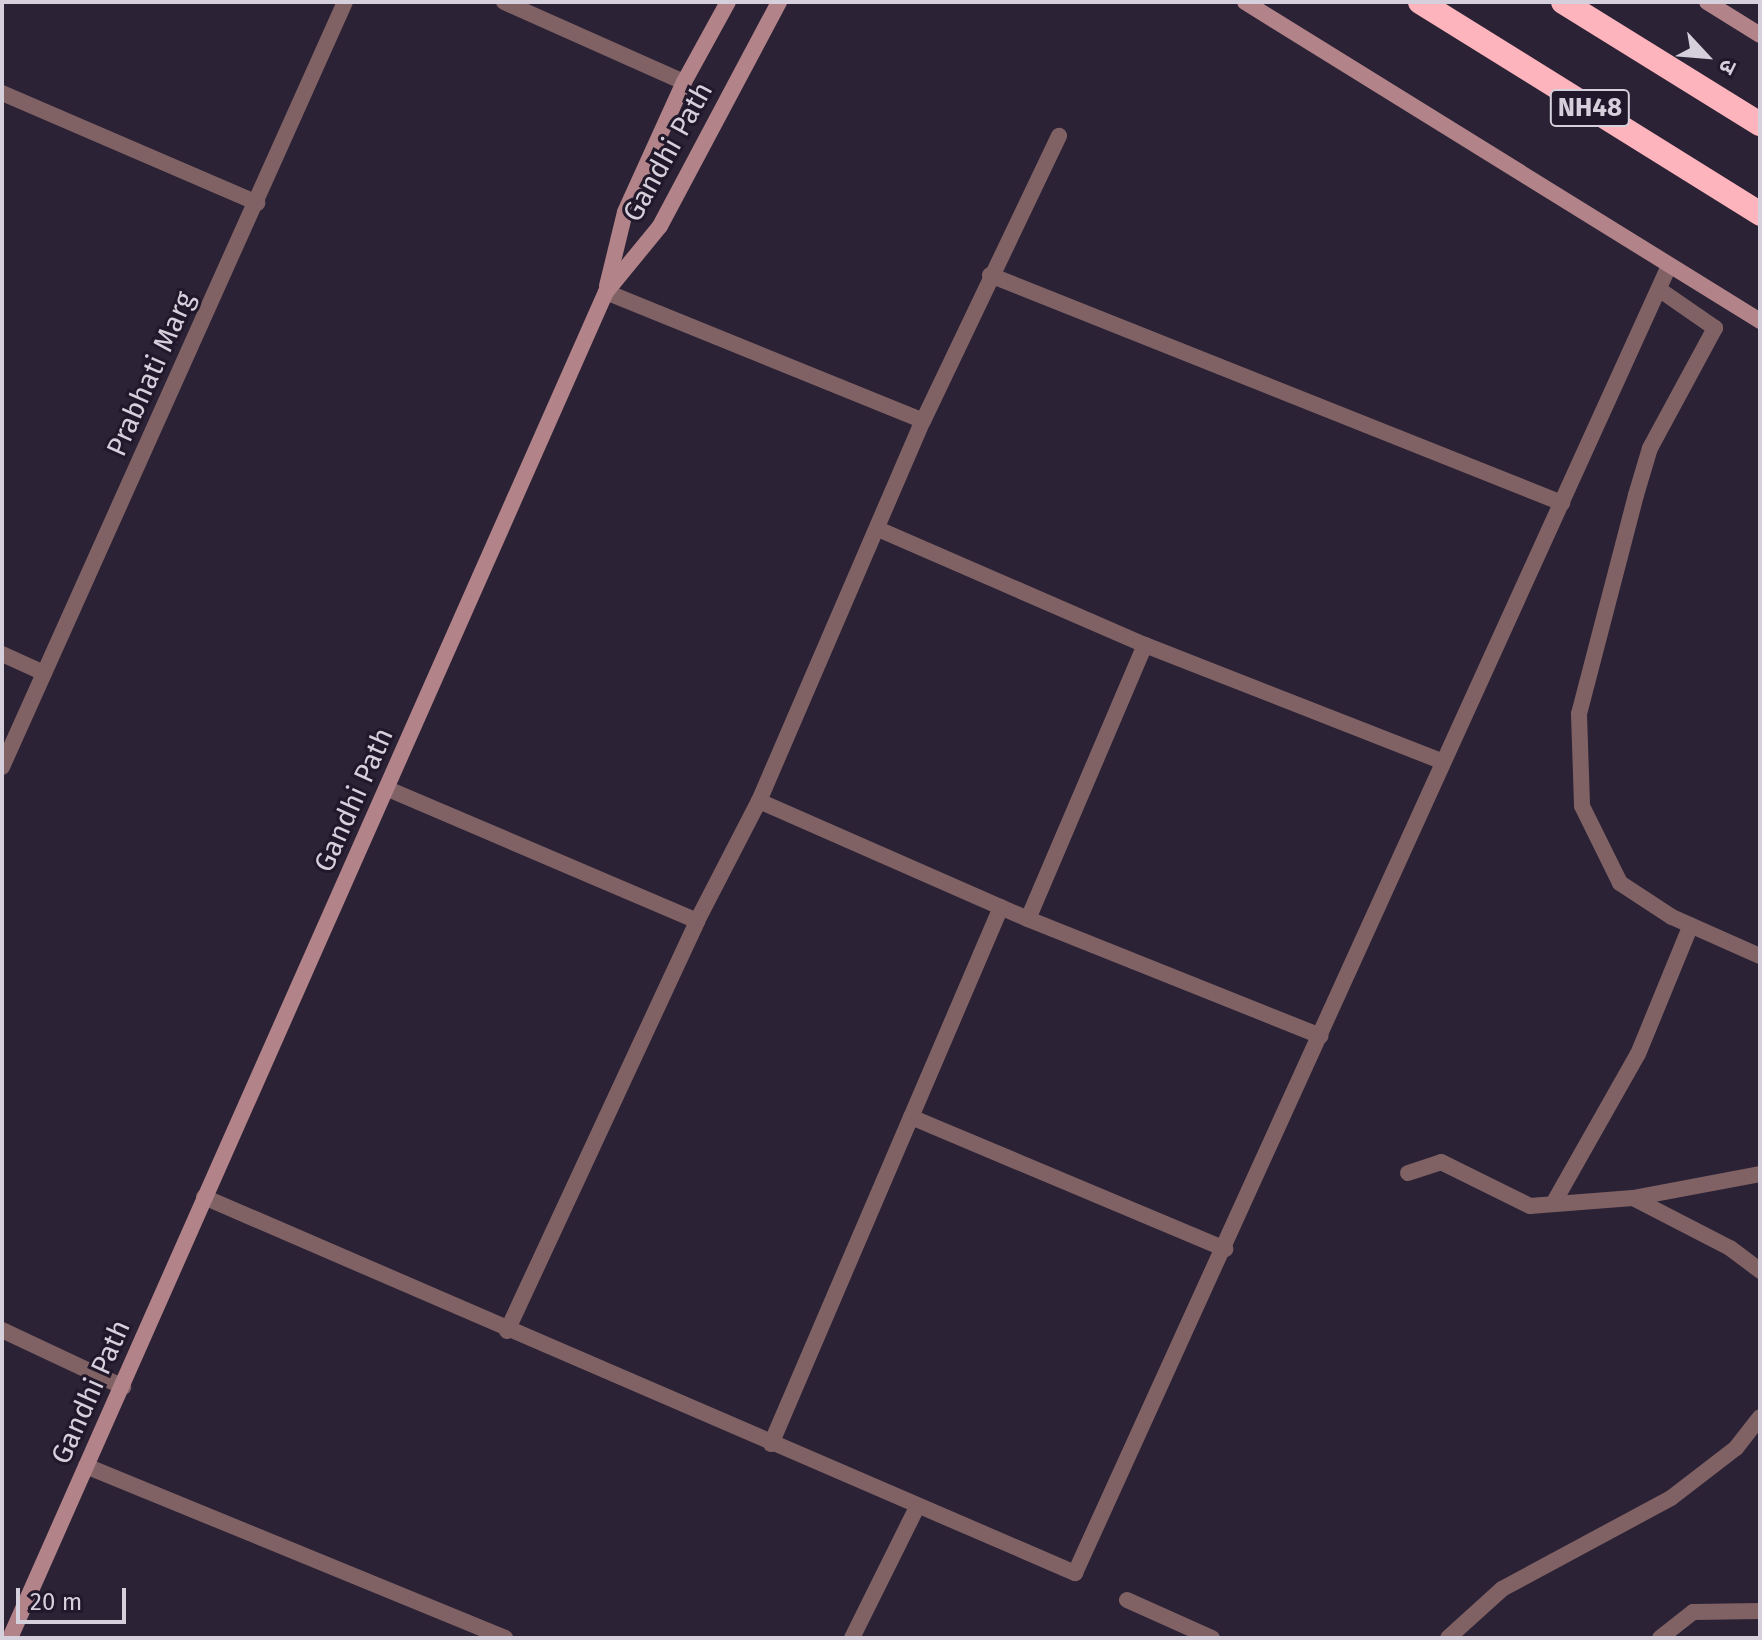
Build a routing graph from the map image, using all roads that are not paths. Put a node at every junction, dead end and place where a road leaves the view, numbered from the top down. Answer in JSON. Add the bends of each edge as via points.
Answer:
{"nodes":[{"id":1,"x":345,"y":2,"type":"edge"},
{"id":2,"x":504,"y":2,"type":"edge"},
{"id":3,"x":728,"y":2,"type":"edge"},
{"id":4,"x":779,"y":2,"type":"edge"},
{"id":5,"x":1245,"y":2,"type":"edge"},
{"id":6,"x":1420,"y":2,"type":"edge"},
{"id":7,"x":1563,"y":2,"type":"edge"},
{"id":8,"x":1707,"y":2,"type":"edge"},
{"id":9,"x":1760,"y":35,"type":"edge"},
{"id":10,"x":684,"y":82,"type":"junction"},
{"id":11,"x":2,"y":93,"type":"edge"},
{"id":12,"x":1760,"y":124,"type":"edge"},
{"id":13,"x":1059,"y":136,"type":"dead end"},
{"id":14,"x":257,"y":203,"type":"junction"},
{"id":15,"x":1760,"y":214,"type":"edge"},
{"id":16,"x":1669,"y":266,"type":"junction"},
{"id":17,"x":990,"y":275,"type":"junction"},
{"id":18,"x":1660,"y":290,"type":"junction"},
{"id":19,"x":606,"y":292,"type":"junction"},
{"id":20,"x":1760,"y":321,"type":"edge"},
{"id":21,"x":923,"y":421,"type":"junction"},
{"id":22,"x":1562,"y":503,"type":"junction"},
{"id":23,"x":878,"y":529,"type":"junction"},
{"id":24,"x":1145,"y":645,"type":"junction"},
{"id":25,"x":2,"y":654,"type":"edge"},
{"id":26,"x":44,"y":673,"type":"junction"},
{"id":27,"x":1443,"y":762,"type":"junction"},
{"id":28,"x":2,"y":767,"type":"edge"},
{"id":29,"x":388,"y":789,"type":"junction"},
{"id":30,"x":759,"y":801,"type":"junction"},
{"id":31,"x":1001,"y":907,"type":"junction"},
{"id":32,"x":1028,"y":919,"type":"junction"},
{"id":33,"x":697,"y":921,"type":"junction"},
{"id":34,"x":1691,"y":925,"type":"junction"},
{"id":35,"x":1760,"y":956,"type":"edge"},
{"id":36,"x":1321,"y":1036,"type":"junction"},
{"id":37,"x":911,"y":1117,"type":"junction"},
{"id":38,"x":1408,"y":1173,"type":"dead end"},
{"id":39,"x":1760,"y":1174,"type":"edge"},
{"id":40,"x":204,"y":1197,"type":"junction"},
{"id":41,"x":1633,"y":1198,"type":"junction"},
{"id":42,"x":1553,"y":1204,"type":"junction"},
{"id":43,"x":1225,"y":1249,"type":"junction"},
{"id":44,"x":1760,"y":1271,"type":"edge"},
{"id":45,"x":2,"y":1330,"type":"edge"},
{"id":46,"x":507,"y":1331,"type":"junction"},
{"id":47,"x":123,"y":1387,"type":"junction"},
{"id":48,"x":1760,"y":1417,"type":"edge"},
{"id":49,"x":771,"y":1444,"type":"junction"},
{"id":50,"x":86,"y":1466,"type":"junction"},
{"id":51,"x":918,"y":1505,"type":"junction"},
{"id":52,"x":1127,"y":1600,"type":"dead end"},
{"id":53,"x":1760,"y":1611,"type":"edge"},
{"id":54,"x":10,"y":1638,"type":"edge"},
{"id":55,"x":505,"y":1638,"type":"edge"},
{"id":56,"x":852,"y":1638,"type":"edge"},
{"id":57,"x":1212,"y":1638,"type":"edge"},
{"id":58,"x":1448,"y":1638,"type":"edge"},
{"id":59,"x":1660,"y":1638,"type":"edge"}],
"edges":[{"from":1,"to":14,"type":"street","name":"Prabhati Marg"},
{"from":2,"to":10,"type":"street"},
{"from":3,"to":10,"type":"street"},
{"from":4,"to":19,"type":"street","name":"Gandhi Path","via":[[660,226]]},
{"from":5,"to":16,"type":"street"},
{"from":6,"to":15,"type":"highway","number":"NH48"},
{"from":7,"to":12,"type":"highway","number":"NH48"},
{"from":8,"to":9,"type":"street"},
{"from":10,"to":19,"type":"street","via":[[625,212]]},
{"from":11,"to":14,"type":"street"},
{"from":13,"to":17,"type":"street"},
{"from":14,"to":26,"type":"street","name":"Prabhati Marg"},
{"from":16,"to":18,"type":"street"},
{"from":16,"to":20,"type":"street"},
{"from":17,"to":21,"type":"street"},
{"from":17,"to":22,"type":"street"},
{"from":18,"to":22,"type":"street"},
{"from":18,"to":34,"type":"street","via":[[1715,328],[1650,448],[1636,495],[1579,714],[1582,806],[1620,883]]},
{"from":19,"to":21,"type":"street"},
{"from":19,"to":29,"type":"street","name":"Gandhi Path"},
{"from":21,"to":23,"type":"street"},
{"from":22,"to":27,"type":"street"},
{"from":23,"to":24,"type":"street"},
{"from":23,"to":30,"type":"street"},
{"from":24,"to":27,"type":"street"},
{"from":24,"to":32,"type":"street"},
{"from":25,"to":26,"type":"street"},
{"from":26,"to":28,"type":"street","name":"Prabhati Marg"},
{"from":27,"to":36,"type":"street"},
{"from":29,"to":33,"type":"street"},
{"from":29,"to":40,"type":"street","name":"Gandhi Path"},
{"from":30,"to":31,"type":"street"},
{"from":30,"to":33,"type":"street"},
{"from":31,"to":32,"type":"street"},
{"from":31,"to":37,"type":"street"},
{"from":32,"to":36,"type":"street"},
{"from":33,"to":46,"type":"street"},
{"from":34,"to":35,"type":"street"},
{"from":34,"to":42,"type":"street","via":[[1638,1054]]},
{"from":36,"to":43,"type":"street"},
{"from":37,"to":43,"type":"street"},
{"from":37,"to":49,"type":"street"},
{"from":38,"to":42,"type":"street","via":[[1441,1162],[1530,1206]]},
{"from":39,"to":41,"type":"street"},
{"from":40,"to":46,"type":"street"},
{"from":40,"to":47,"type":"street","name":"Gandhi Path"},
{"from":41,"to":42,"type":"street"},
{"from":41,"to":44,"type":"street","via":[[1730,1248]]},
{"from":43,"to":51,"type":"street","via":[[1075,1573]]},
{"from":45,"to":47,"type":"street"},
{"from":46,"to":49,"type":"street"},
{"from":47,"to":50,"type":"street","name":"Gandhi Path"},
{"from":48,"to":58,"type":"street","via":[[1736,1448],[1671,1498],[1502,1589]]},
{"from":49,"to":51,"type":"street"},
{"from":50,"to":54,"type":"street","name":"Gandhi Path"},
{"from":50,"to":55,"type":"street"},
{"from":51,"to":56,"type":"street"},
{"from":52,"to":57,"type":"street"},
{"from":53,"to":59,"type":"street","via":[[1693,1612]]}]}
